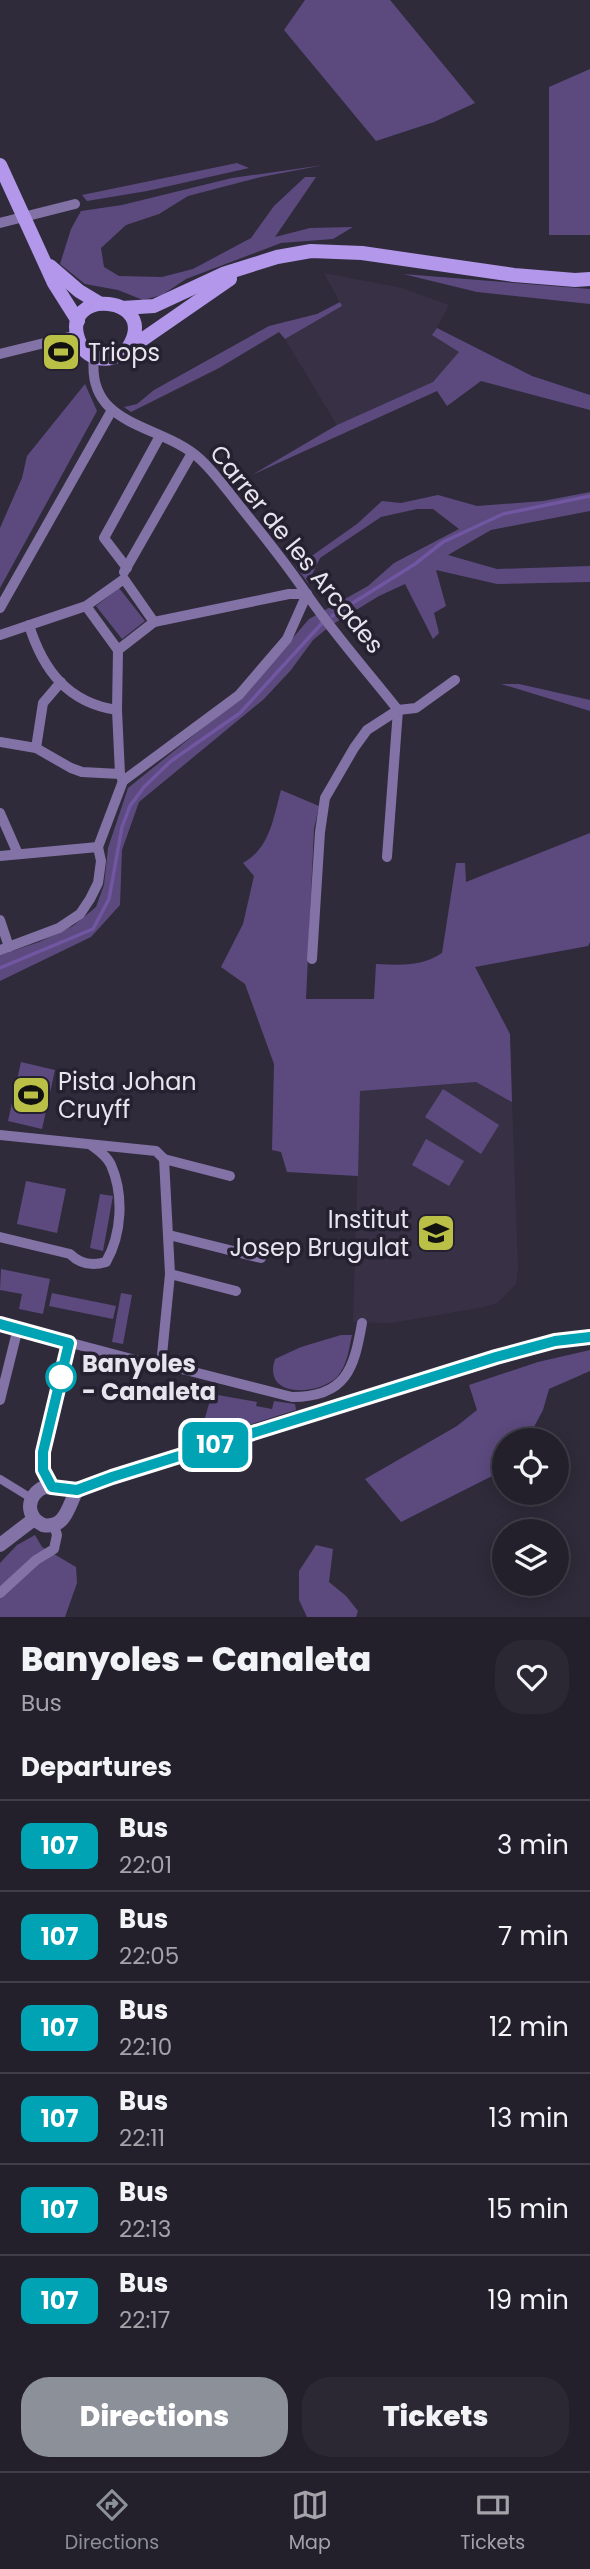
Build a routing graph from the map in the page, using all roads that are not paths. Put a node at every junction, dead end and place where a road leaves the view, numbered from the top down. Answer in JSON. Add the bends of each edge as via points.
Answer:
{"nodes":[{"id":1,"x":0,"y":165,"type":"edge"},
{"id":2,"x":75,"y":204,"type":"dead end"},
{"id":3,"x":23,"y":219,"type":"junction"},
{"id":4,"x":0,"y":223,"type":"edge"},
{"id":5,"x":44,"y":260,"type":"junction"},
{"id":6,"x":247,"y":268,"type":"junction"},
{"id":7,"x":590,"y":279,"type":"edge"},
{"id":8,"x":99,"y":303,"type":"junction"},
{"id":9,"x":122,"y":308,"type":"junction"},
{"id":10,"x":78,"y":328,"type":"junction"},
{"id":11,"x":128,"y":348,"type":"junction"},
{"id":12,"x":0,"y":354,"type":"edge"},
{"id":13,"x":94,"y":357,"type":"junction"},
{"id":14,"x":112,"y":410,"type":"junction"},
{"id":15,"x":160,"y":436,"type":"junction"},
{"id":16,"x":192,"y":453,"type":"junction"},
{"id":17,"x":125,"y":573,"type":"junction"},
{"id":18,"x":307,"y":594,"type":"junction"},
{"id":19,"x":86,"y":606,"type":"junction"},
{"id":20,"x":0,"y":608,"type":"edge"},
{"id":21,"x":154,"y":622,"type":"junction"},
{"id":22,"x":29,"y":625,"type":"junction"},
{"id":23,"x":0,"y":635,"type":"edge"},
{"id":24,"x":118,"y":650,"type":"junction"},
{"id":25,"x":455,"y":680,"type":"dead end"},
{"id":26,"x":61,"y":682,"type":"junction"},
{"id":27,"x":117,"y":710,"type":"junction"},
{"id":28,"x":398,"y":710,"type":"junction"},
{"id":29,"x":0,"y":742,"type":"edge"},
{"id":30,"x":36,"y":748,"type":"junction"},
{"id":31,"x":122,"y":777,"type":"junction"},
{"id":32,"x":0,"y":813,"type":"edge"},
{"id":33,"x":98,"y":847,"type":"junction"},
{"id":34,"x":18,"y":854,"type":"junction"},
{"id":35,"x":0,"y":856,"type":"edge"},
{"id":36,"x":387,"y":856,"type":"dead end"},
{"id":37,"x":0,"y":920,"type":"edge"},
{"id":38,"x":5,"y":948,"type":"edge"},
{"id":39,"x":312,"y":959,"type":"dead end"},
{"id":40,"x":0,"y":1135,"type":"edge"},
{"id":41,"x":91,"y":1145,"type":"junction"},
{"id":42,"x":164,"y":1159,"type":"junction"},
{"id":43,"x":230,"y":1177,"type":"dead end"},
{"id":44,"x":169,"y":1235,"type":"junction"},
{"id":45,"x":0,"y":1237,"type":"edge"},
{"id":46,"x":261,"y":1258,"type":"dead end"},
{"id":47,"x":170,"y":1275,"type":"junction"},
{"id":48,"x":236,"y":1291,"type":"dead end"},
{"id":49,"x":362,"y":1322,"type":"dead end"},
{"id":50,"x":0,"y":1324,"type":"edge"},
{"id":51,"x":18,"y":1328,"type":"junction"},
{"id":52,"x":590,"y":1337,"type":"edge"},
{"id":53,"x":69,"y":1343,"type":"junction"},
{"id":54,"x":161,"y":1365,"type":"junction"},
{"id":55,"x":0,"y":1400,"type":"edge"},
{"id":56,"x":0,"y":1479,"type":"edge"},
{"id":57,"x":55,"y":1488,"type":"junction"},
{"id":58,"x":77,"y":1490,"type":"junction"},
{"id":59,"x":31,"y":1497,"type":"junction"},
{"id":60,"x":68,"y":1506,"type":"junction"},
{"id":61,"x":34,"y":1519,"type":"junction"},
{"id":62,"x":54,"y":1525,"type":"junction"},
{"id":63,"x":0,"y":1545,"type":"edge"},
{"id":64,"x":0,"y":1593,"type":"edge"}],
"edges":[{"from":1,"to":3,"type":"main road"},
{"from":2,"to":3,"type":"street"},
{"from":3,"to":4,"type":"street"},
{"from":3,"to":5,"type":"main road"},
{"from":5,"to":8,"type":"main road"},
{"from":5,"to":10,"type":"main road"},
{"from":6,"to":7,"type":"main road","via":[[293,253],[323,251],[514,275]]},
{"from":6,"to":9,"type":"main road","via":[[223,274],[166,302]]},
{"from":6,"to":11,"type":"main road"},
{"from":8,"to":9,"type":"main road"},
{"from":8,"to":10,"type":"main road","via":[[86,309]]},
{"from":9,"to":11,"type":"main road","via":[[134,327]]},
{"from":10,"to":12,"type":"street"},
{"from":10,"to":13,"type":"main road","via":[[85,351]]},
{"from":11,"to":13,"type":"main road","via":[[113,358]]},
{"from":13,"to":14,"type":"street","via":[[96,388]]},
{"from":14,"to":15,"type":"street","name":"Carrer de les Arcades"},
{"from":14,"to":20,"type":"street"},
{"from":15,"to":16,"type":"street","name":"Carrer de les Arcades"},
{"from":15,"to":17,"type":"street","via":[[104,538]]},
{"from":16,"to":17,"type":"street"},
{"from":16,"to":18,"type":"street","name":"Carrer de les Arcades"},
{"from":17,"to":19,"type":"street"},
{"from":17,"to":21,"type":"street"},
{"from":18,"to":21,"type":"street"},
{"from":18,"to":28,"type":"street","name":"Carrer de les Arcades"},
{"from":18,"to":31,"type":"street","via":[[287,639],[239,695]]},
{"from":19,"to":22,"type":"street"},
{"from":19,"to":24,"type":"street"},
{"from":21,"to":24,"type":"street"},
{"from":22,"to":23,"type":"street"},
{"from":22,"to":26,"type":"street","via":[[44,660]]},
{"from":24,"to":27,"type":"street"},
{"from":25,"to":28,"type":"street","via":[[416,708]]},
{"from":26,"to":27,"type":"street","via":[[86,702]]},
{"from":26,"to":30,"type":"street","via":[[43,703]]},
{"from":27,"to":31,"type":"street"},
{"from":28,"to":36,"type":"street"},
{"from":28,"to":39,"type":"street","via":[[367,730],[325,797]]},
{"from":29,"to":30,"type":"street"},
{"from":30,"to":31,"type":"street","via":[[82,772]]},
{"from":31,"to":33,"type":"street"},
{"from":32,"to":34,"type":"street"},
{"from":33,"to":34,"type":"street"},
{"from":33,"to":38,"type":"street","via":[[98,883],[80,914],[59,928]]},
{"from":34,"to":35,"type":"street"},
{"from":37,"to":38,"type":"street"},
{"from":40,"to":41,"type":"street"},
{"from":41,"to":42,"type":"street","via":[[156,1152]]},
{"from":41,"to":45,"type":"street","via":[[111,1164],[117,1192],[118,1234],[106,1262],[77,1261],[70,1254]]},
{"from":42,"to":43,"type":"street"},
{"from":42,"to":44,"type":"street"},
{"from":44,"to":46,"type":"street"},
{"from":44,"to":47,"type":"street"},
{"from":47,"to":48,"type":"street"},
{"from":47,"to":54,"type":"street"},
{"from":49,"to":54,"type":"street","via":[[358,1349],[341,1382],[310,1397],[292,1397]]},
{"from":50,"to":51,"type":"street"},
{"from":51,"to":53,"type":"street"},
{"from":51,"to":55,"type":"street"},
{"from":52,"to":58,"type":"street","via":[[496,1357]]},
{"from":53,"to":54,"type":"street"},
{"from":53,"to":57,"type":"street","via":[[43,1452],[43,1470]]},
{"from":56,"to":59,"type":"street"},
{"from":57,"to":58,"type":"street"},
{"from":57,"to":59,"type":"street","via":[[40,1489]]},
{"from":57,"to":60,"type":"street"},
{"from":58,"to":60,"type":"street"},
{"from":59,"to":61,"type":"street"},
{"from":60,"to":62,"type":"street","via":[[66,1516]]},
{"from":61,"to":62,"type":"street"},
{"from":61,"to":63,"type":"street"},
{"from":62,"to":64,"type":"street","via":[[54,1549]]}]}
